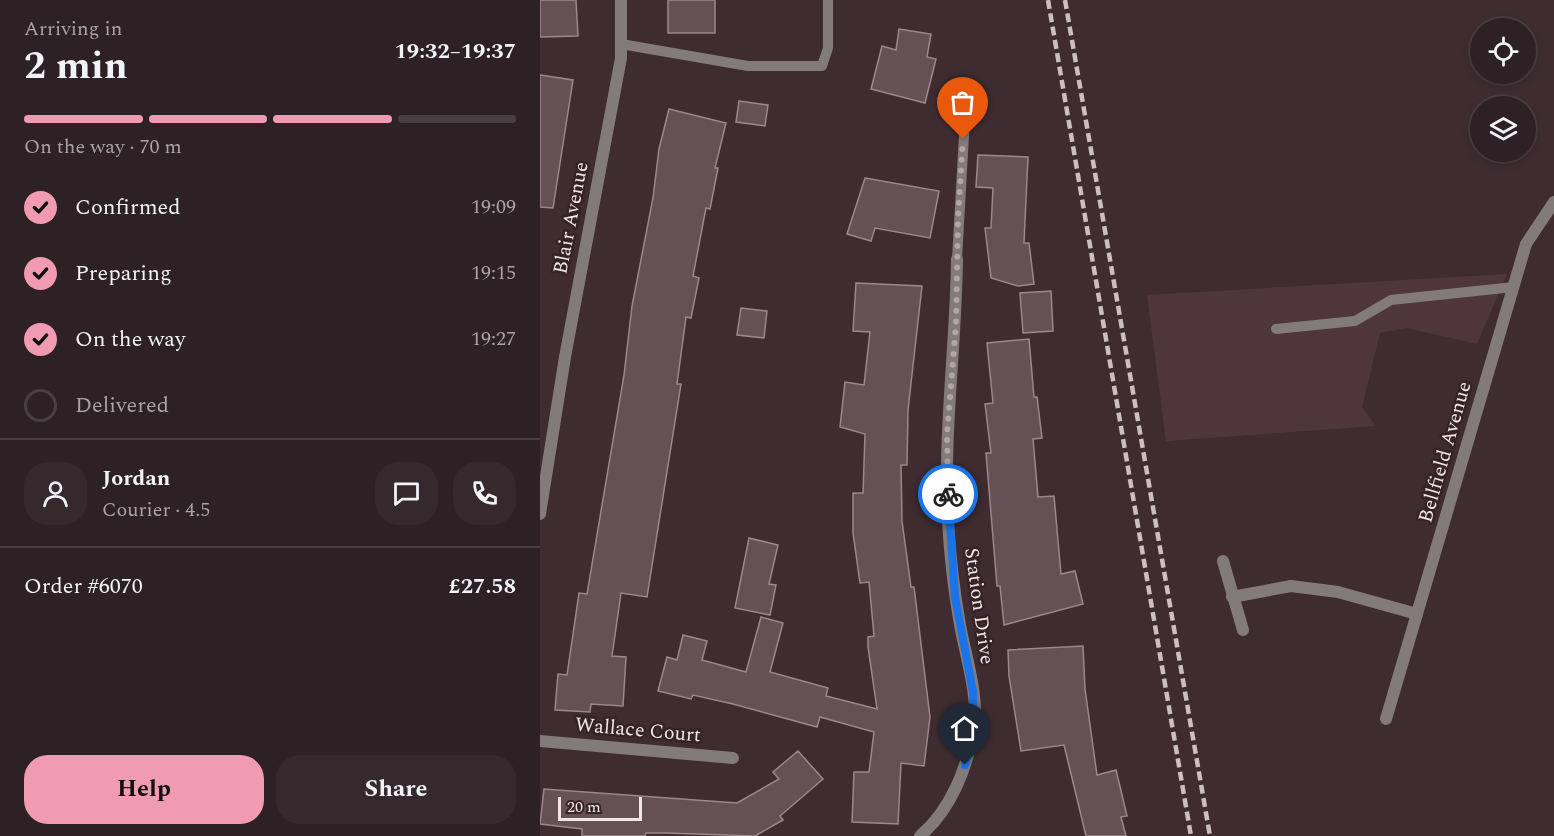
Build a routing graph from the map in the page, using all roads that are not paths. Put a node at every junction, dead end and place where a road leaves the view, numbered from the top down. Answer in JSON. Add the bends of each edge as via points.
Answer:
{"nodes":[{"id":1,"x":621,"y":0,"type":"edge"},
{"id":2,"x":828,"y":0,"type":"edge"},
{"id":3,"x":621,"y":44,"type":"junction"},
{"id":4,"x":965,"y":118,"type":"dead end"},
{"id":5,"x":1554,"y":202,"type":"edge"},
{"id":6,"x":957,"y":259,"type":"joint"},
{"id":7,"x":1514,"y":287,"type":"junction"},
{"id":8,"x":1276,"y":329,"type":"dead end"},
{"id":9,"x":540,"y":514,"type":"edge"},
{"id":10,"x":1223,"y":561,"type":"dead end"},
{"id":11,"x":1232,"y":597,"type":"junction"},
{"id":12,"x":1417,"y":614,"type":"junction"},
{"id":13,"x":1243,"y":630,"type":"dead end"},
{"id":14,"x":1386,"y":719,"type":"dead end"},
{"id":15,"x":540,"y":741,"type":"edge"},
{"id":16,"x":733,"y":758,"type":"dead end"},
{"id":17,"x":920,"y":836,"type":"edge"}],
"edges":[{"from":1,"to":3,"type":"street","name":"Blair Avenue"},
{"from":2,"to":3,"type":"lane","via":[[828,48],[822,66],[748,66]]},
{"from":3,"to":9,"type":"street","name":"Blair Avenue"},
{"from":4,"to":6,"type":"lane"},
{"from":5,"to":7,"type":"street","name":"Bellfield Avenue","via":[[1526,244]]},
{"from":6,"to":17,"type":"street","name":"Station Drive","via":[[947,434],[948,522],[955,597],[973,692],[974,727],[953,795],[935,824]]},
{"from":7,"to":8,"type":"lane","via":[[1391,300],[1355,321]]},
{"from":7,"to":12,"type":"street","name":"Bellfield Avenue"},
{"from":10,"to":11,"type":"street"},
{"from":11,"to":12,"type":"street","via":[[1291,586],[1338,592]]},
{"from":11,"to":13,"type":"street"},
{"from":12,"to":14,"type":"street","name":"Bellfield Avenue"},
{"from":15,"to":16,"type":"street","name":"Wallace Court"}]}
